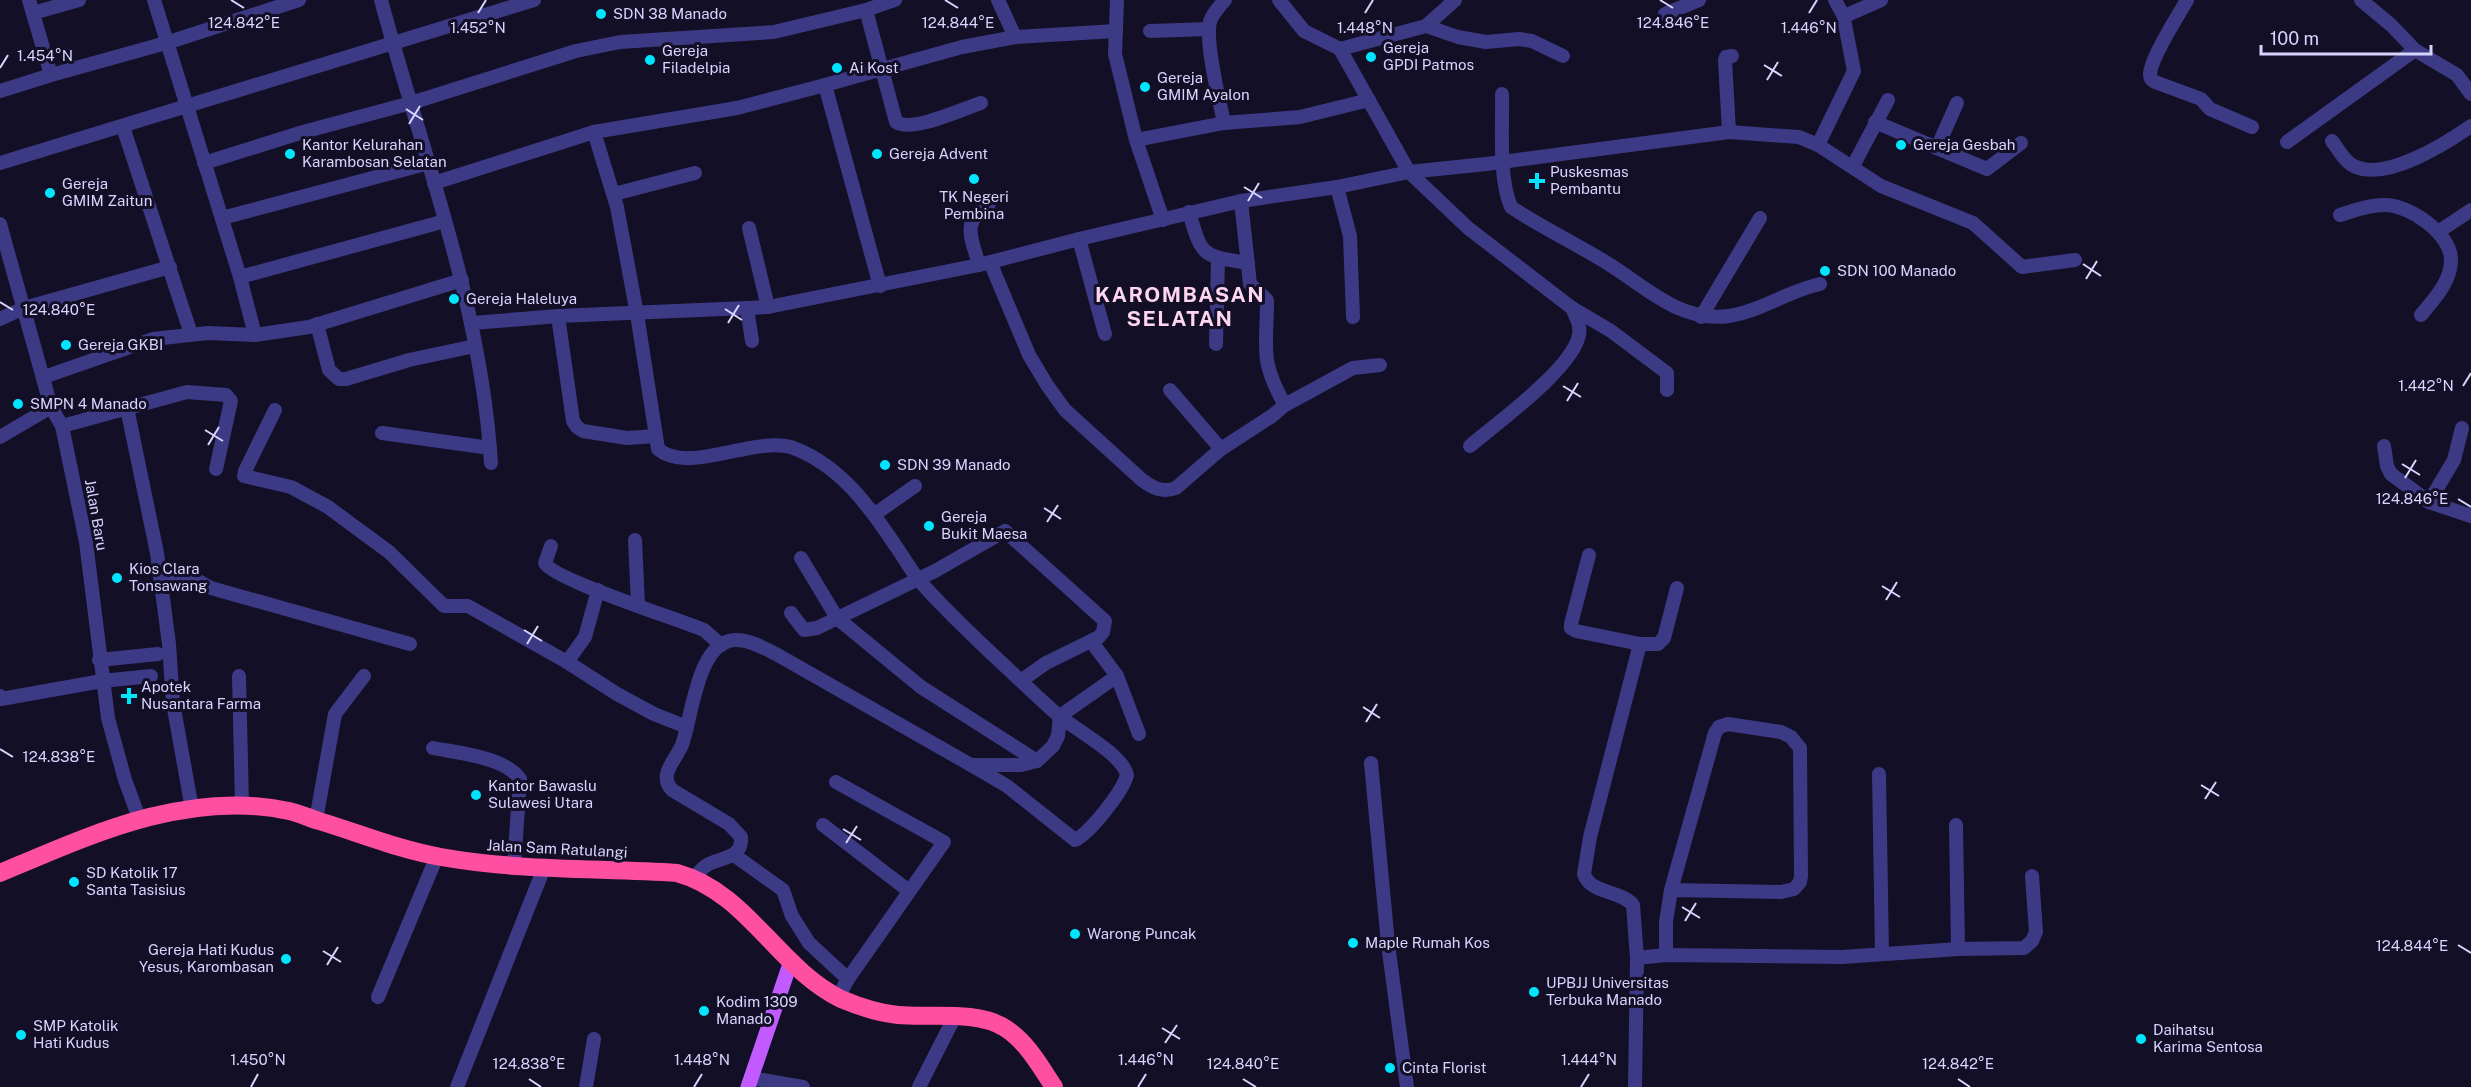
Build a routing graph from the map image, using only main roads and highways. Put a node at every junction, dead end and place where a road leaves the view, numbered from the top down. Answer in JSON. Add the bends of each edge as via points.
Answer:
{"nodes":[{"id":1,"x":0,"y":873,"type":"edge"},
{"id":2,"x":791,"y":961,"type":"junction"},
{"id":3,"x":750,"y":1082,"type":"edge"},
{"id":4,"x":1054,"y":1087,"type":"edge"}],
"edges":[{"from":1,"to":2,"type":"highway","name":"Jalan Sam Ratulangi","via":[[139,818],[242,805],[292,811],[437,856],[514,866],[677,873],[696,879],[728,899]]},
{"from":2,"to":3,"type":"main road"},
{"from":2,"to":4,"type":"highway","name":"Jalan Sam Ratulangi","via":[[838,997],[871,1011],[983,1019],[1004,1027],[1030,1052]]}]}
